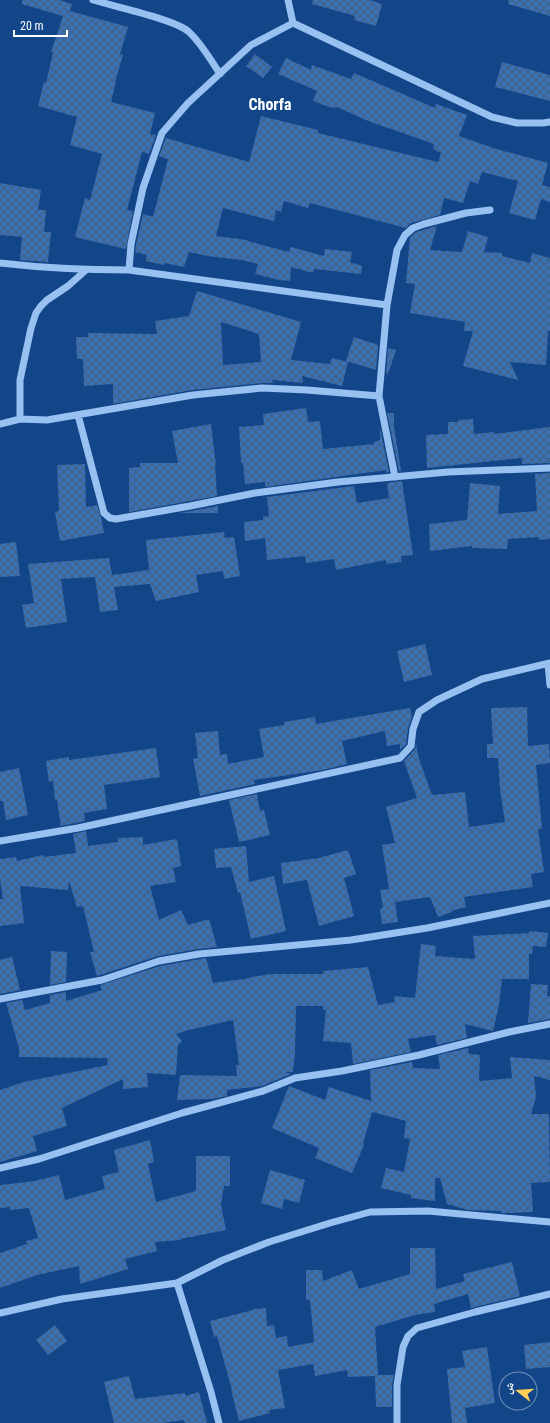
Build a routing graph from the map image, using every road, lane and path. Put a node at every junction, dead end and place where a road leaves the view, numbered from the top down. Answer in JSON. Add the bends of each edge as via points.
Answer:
{"nodes":[{"id":1,"x":93,"y":0,"type":"edge"},
{"id":2,"x":288,"y":0,"type":"edge"},
{"id":3,"x":293,"y":23,"type":"junction"},
{"id":4,"x":220,"y":74,"type":"junction"},
{"id":5,"x":550,"y":122,"type":"edge"},
{"id":6,"x":490,"y":210,"type":"dead end"},
{"id":7,"x":0,"y":263,"type":"edge"},
{"id":8,"x":86,"y":270,"type":"junction"},
{"id":9,"x":129,"y":270,"type":"junction"},
{"id":10,"x":387,"y":305,"type":"junction"},
{"id":11,"x":379,"y":396,"type":"junction"},
{"id":12,"x":78,"y":415,"type":"junction"},
{"id":13,"x":20,"y":419,"type":"junction"},
{"id":14,"x":0,"y":424,"type":"edge"},
{"id":15,"x":550,"y":468,"type":"edge"},
{"id":16,"x":395,"y":477,"type":"junction"},
{"id":17,"x":549,"y":664,"type":"edge"},
{"id":18,"x":550,"y":684,"type":"edge"},
{"id":19,"x":0,"y":841,"type":"edge"},
{"id":20,"x":550,"y":903,"type":"edge"},
{"id":21,"x":0,"y":999,"type":"edge"},
{"id":22,"x":550,"y":1024,"type":"edge"},
{"id":23,"x":0,"y":1168,"type":"edge"},
{"id":24,"x":550,"y":1222,"type":"edge"},
{"id":25,"x":177,"y":1282,"type":"junction"},
{"id":26,"x":550,"y":1294,"type":"edge"},
{"id":27,"x":0,"y":1313,"type":"edge"},
{"id":28,"x":219,"y":1423,"type":"edge"},
{"id":29,"x":397,"y":1423,"type":"edge"}],
"edges":[{"from":1,"to":4,"type":"street","via":[[188,30]]},
{"from":2,"to":3,"type":"street"},
{"from":3,"to":4,"type":"street","via":[[251,45]]},
{"from":3,"to":5,"type":"street","via":[[492,116],[517,123]]},
{"from":4,"to":9,"type":"street","via":[[188,103],[162,134],[143,188],[131,244]]},
{"from":6,"to":10,"type":"street","via":[[466,213],[424,224],[413,228],[405,235],[397,250]]},
{"from":7,"to":8,"type":"street"},
{"from":8,"to":9,"type":"street"},
{"from":8,"to":13,"type":"street","via":[[47,300],[36,313],[20,380]]},
{"from":9,"to":10,"type":"street"},
{"from":10,"to":11,"type":"street"},
{"from":11,"to":12,"type":"street","via":[[262,388],[193,395]]},
{"from":11,"to":16,"type":"street"},
{"from":12,"to":13,"type":"street","via":[[47,420]]},
{"from":12,"to":16,"type":"street","via":[[104,513],[110,518],[190,506],[255,492]]},
{"from":13,"to":14,"type":"street"},
{"from":15,"to":16,"type":"street"},
{"from":17,"to":18,"type":"street"},
{"from":17,"to":19,"type":"street","via":[[482,679],[437,700],[419,712],[411,746],[400,758],[86,827]]},
{"from":20,"to":21,"type":"street","via":[[427,928],[351,940],[179,957],[102,980]]},
{"from":22,"to":23,"type":"street","via":[[419,1055],[295,1078],[263,1091],[182,1113],[39,1159]]},
{"from":24,"to":25,"type":"street","via":[[428,1211],[370,1212],[269,1242]]},
{"from":25,"to":27,"type":"street","via":[[62,1299]]},
{"from":25,"to":28,"type":"street"},
{"from":26,"to":29,"type":"street","via":[[417,1328],[408,1336],[403,1347],[397,1385]]}]}
